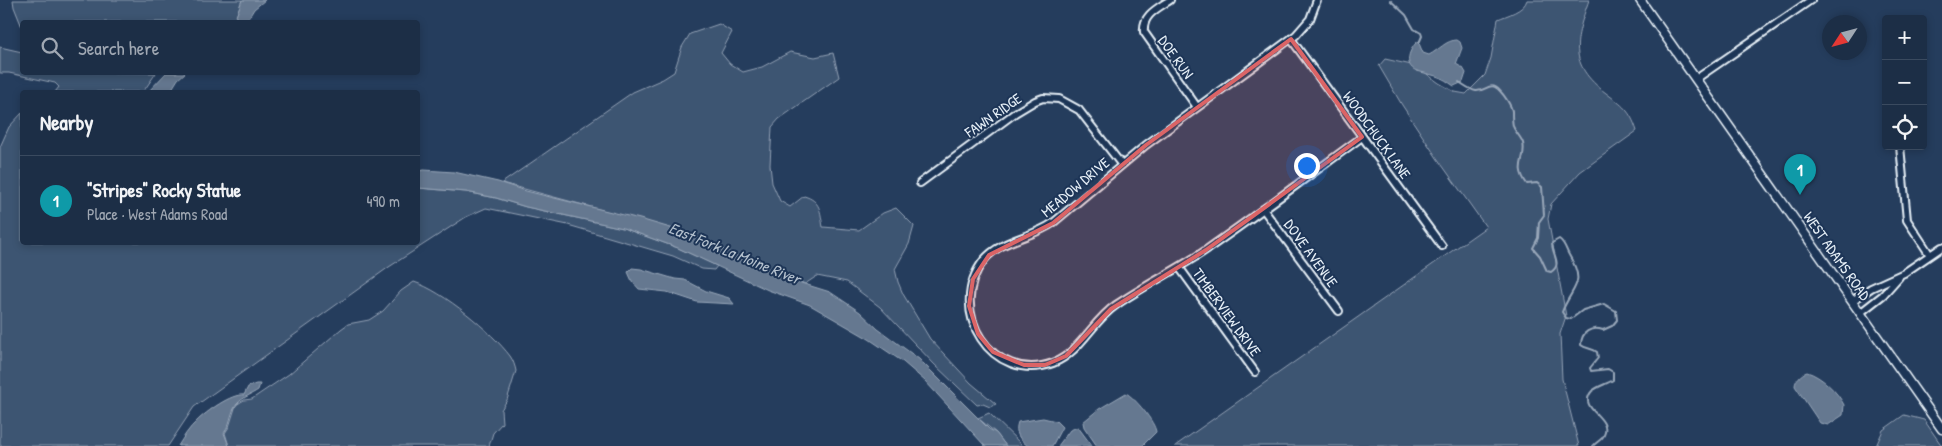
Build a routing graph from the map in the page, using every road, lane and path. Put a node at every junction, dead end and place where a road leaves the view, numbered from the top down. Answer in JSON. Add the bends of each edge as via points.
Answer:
{"nodes":[{"id":1,"x":1170,"y":0,"type":"edge"},
{"id":2,"x":1317,"y":0,"type":"edge"},
{"id":3,"x":1640,"y":0,"type":"edge"},
{"id":4,"x":1811,"y":0,"type":"edge"},
{"id":5,"x":1291,"y":39,"type":"junction"},
{"id":6,"x":1696,"y":79,"type":"junction"},
{"id":7,"x":1197,"y":107,"type":"junction"},
{"id":8,"x":1362,"y":137,"type":"junction"},
{"id":9,"x":1900,"y":150,"type":"edge"},
{"id":10,"x":1121,"y":164,"type":"junction"},
{"id":11,"x":920,"y":183,"type":"dead end"},
{"id":12,"x":1263,"y":208,"type":"junction"},
{"id":13,"x":1442,"y":246,"type":"dead end"},
{"id":14,"x":1942,"y":247,"type":"edge"},
{"id":15,"x":1930,"y":255,"type":"junction"},
{"id":16,"x":1179,"y":267,"type":"junction"},
{"id":17,"x":1904,"y":273,"type":"junction"},
{"id":18,"x":1852,"y":301,"type":"junction"},
{"id":19,"x":1339,"y":311,"type":"dead end"},
{"id":20,"x":1860,"y":313,"type":"junction"},
{"id":21,"x":1255,"y":372,"type":"dead end"},
{"id":22,"x":1942,"y":429,"type":"edge"}],
"edges":[{"from":1,"to":7,"type":"street","name":"DOE RUN","via":[[1147,17],[1144,32]]},
{"from":2,"to":5,"type":"street","name":"MEADOW DRIVE","via":[[1308,24]]},
{"from":3,"to":6,"type":"street","name":"WEST ADAMS ROAD"},
{"from":4,"to":6,"type":"street"},
{"from":5,"to":7,"type":"street","name":"MEADOW DRIVE"},
{"from":5,"to":8,"type":"street","name":"WOODCHUCK LANE"},
{"from":6,"to":18,"type":"street","name":"WEST ADAMS ROAD"},
{"from":7,"to":10,"type":"street","name":"MEADOW DRIVE"},
{"from":8,"to":12,"type":"street","name":"MEADOW DRIVE"},
{"from":8,"to":13,"type":"street","name":"WOODCHUCK LANE"},
{"from":9,"to":15,"type":"street","via":[[1906,220]]},
{"from":10,"to":11,"type":"street","name":"FAWN RIDGE","via":[[1079,110],[1059,99],[1043,98],[1015,113]]},
{"from":10,"to":16,"type":"street","name":"MEADOW DRIVE","via":[[1053,223],[998,248],[984,260],[975,273],[970,293],[970,312],[978,334],[992,352],[1008,361],[1024,366],[1050,363],[1066,356],[1111,309]]},
{"from":12,"to":16,"type":"street","name":"MEADOW DRIVE"},
{"from":12,"to":19,"type":"street","name":"DOVE AVENUE"},
{"from":14,"to":15,"type":"street"},
{"from":15,"to":17,"type":"street"},
{"from":16,"to":21,"type":"street","name":"TIMBERVIEW DRIVE"},
{"from":17,"to":18,"type":"street"},
{"from":17,"to":20,"type":"street"},
{"from":18,"to":20,"type":"street","name":"WEST ADAMS ROAD"},
{"from":20,"to":22,"type":"street","name":"WEST ADAMS ROAD"}]}
